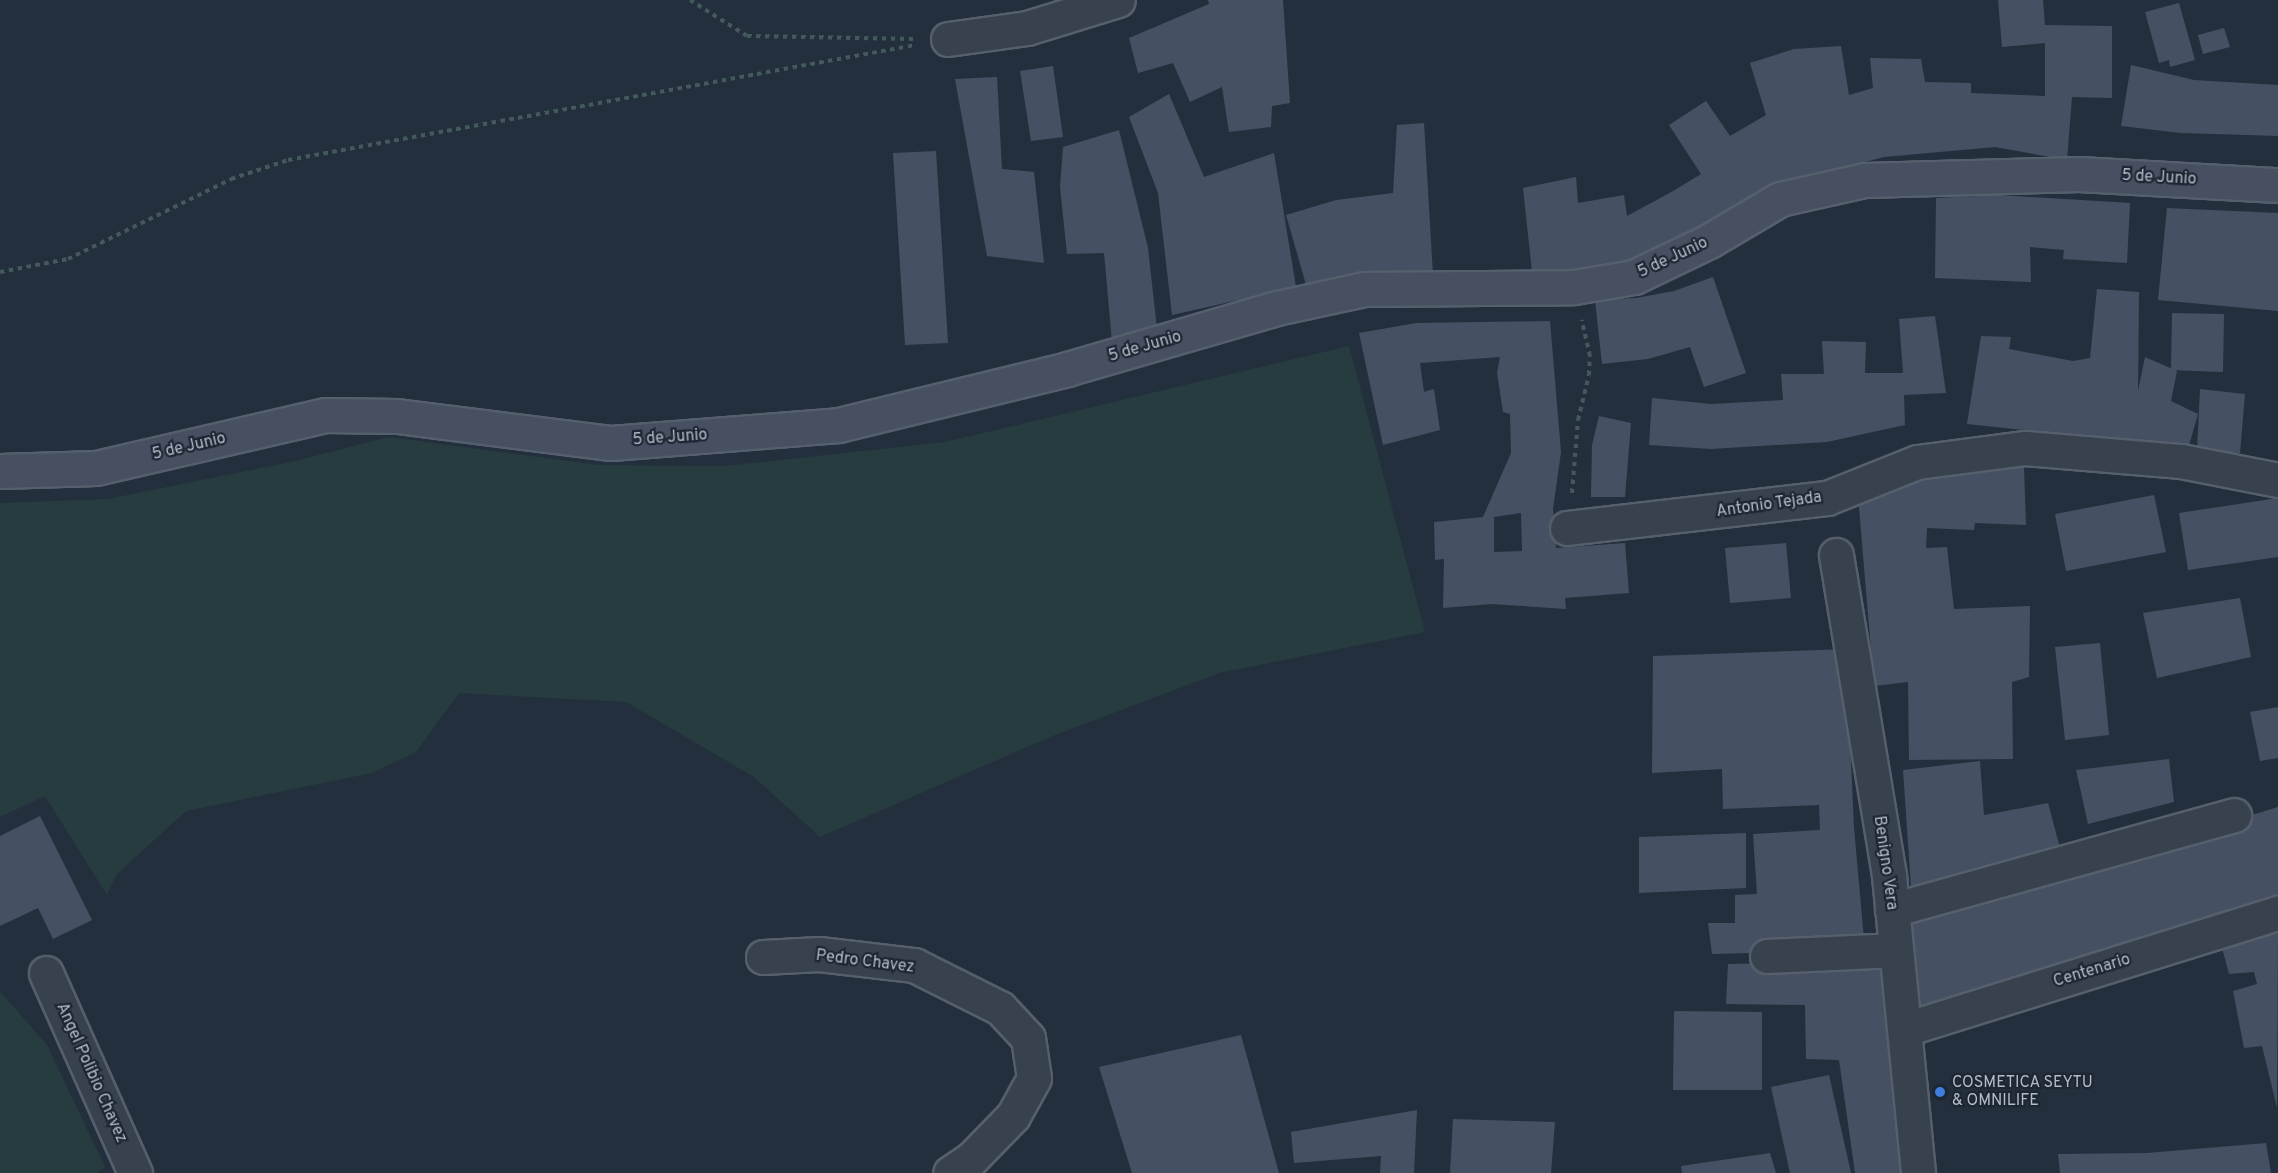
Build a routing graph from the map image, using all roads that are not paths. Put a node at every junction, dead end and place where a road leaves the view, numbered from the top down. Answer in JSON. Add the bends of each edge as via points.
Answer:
{"nodes":[{"id":1,"x":1118,"y":0,"type":"edge"},
{"id":2,"x":948,"y":39,"type":"road end"},
{"id":3,"x":2278,"y":185,"type":"edge"},
{"id":4,"x":0,"y":471,"type":"edge"},
{"id":5,"x":2278,"y":480,"type":"edge"},
{"id":6,"x":1567,"y":528,"type":"road end"},
{"id":7,"x":1836,"y":555,"type":"dead end"},
{"id":8,"x":2234,"y":815,"type":"dead end"},
{"id":9,"x":1892,"y":909,"type":"junction"},
{"id":10,"x":2278,"y":913,"type":"edge"},
{"id":11,"x":1896,"y":950,"type":"junction"},
{"id":12,"x":1767,"y":956,"type":"dead end"},
{"id":13,"x":763,"y":957,"type":"dead end"},
{"id":14,"x":46,"y":973,"type":"dead end"},
{"id":15,"x":1905,"y":1029,"type":"junction"},
{"id":16,"x":135,"y":1173,"type":"edge"},
{"id":17,"x":950,"y":1173,"type":"edge"},
{"id":18,"x":1918,"y":1173,"type":"edge"}],
"edges":[{"from":1,"to":2,"type":"street","via":[[1027,28]]},
{"from":3,"to":4,"type":"street","name":"5 de Junio","via":[[2079,174],[1865,180],[1780,199],[1709,242],[1634,277],[1574,287],[1364,290],[1277,308],[1067,369],[838,425],[611,443],[397,416],[326,415],[96,468]]},
{"from":5,"to":6,"type":"street","name":"Antonio Tejada","via":[[2181,461],[2025,448],[1917,462],[1827,498]]},
{"from":7,"to":9,"type":"street","name":"Benigno Vera"},
{"from":8,"to":9,"type":"street"},
{"from":9,"to":11,"type":"street","name":"Benigno Vera"},
{"from":10,"to":15,"type":"street","name":"Centenario"},
{"from":11,"to":12,"type":"street"},
{"from":11,"to":15,"type":"street","name":"Benigno Vera"},
{"from":13,"to":17,"type":"street","name":"Pedro Chavez","via":[[819,954],[914,965],[1000,1008],[1028,1038],[1034,1078],[1013,1116],[971,1159]]},
{"from":14,"to":16,"type":"street","name":"Angel Polibio Chavez"},
{"from":15,"to":18,"type":"street","name":"Benigno Vera"}]}
